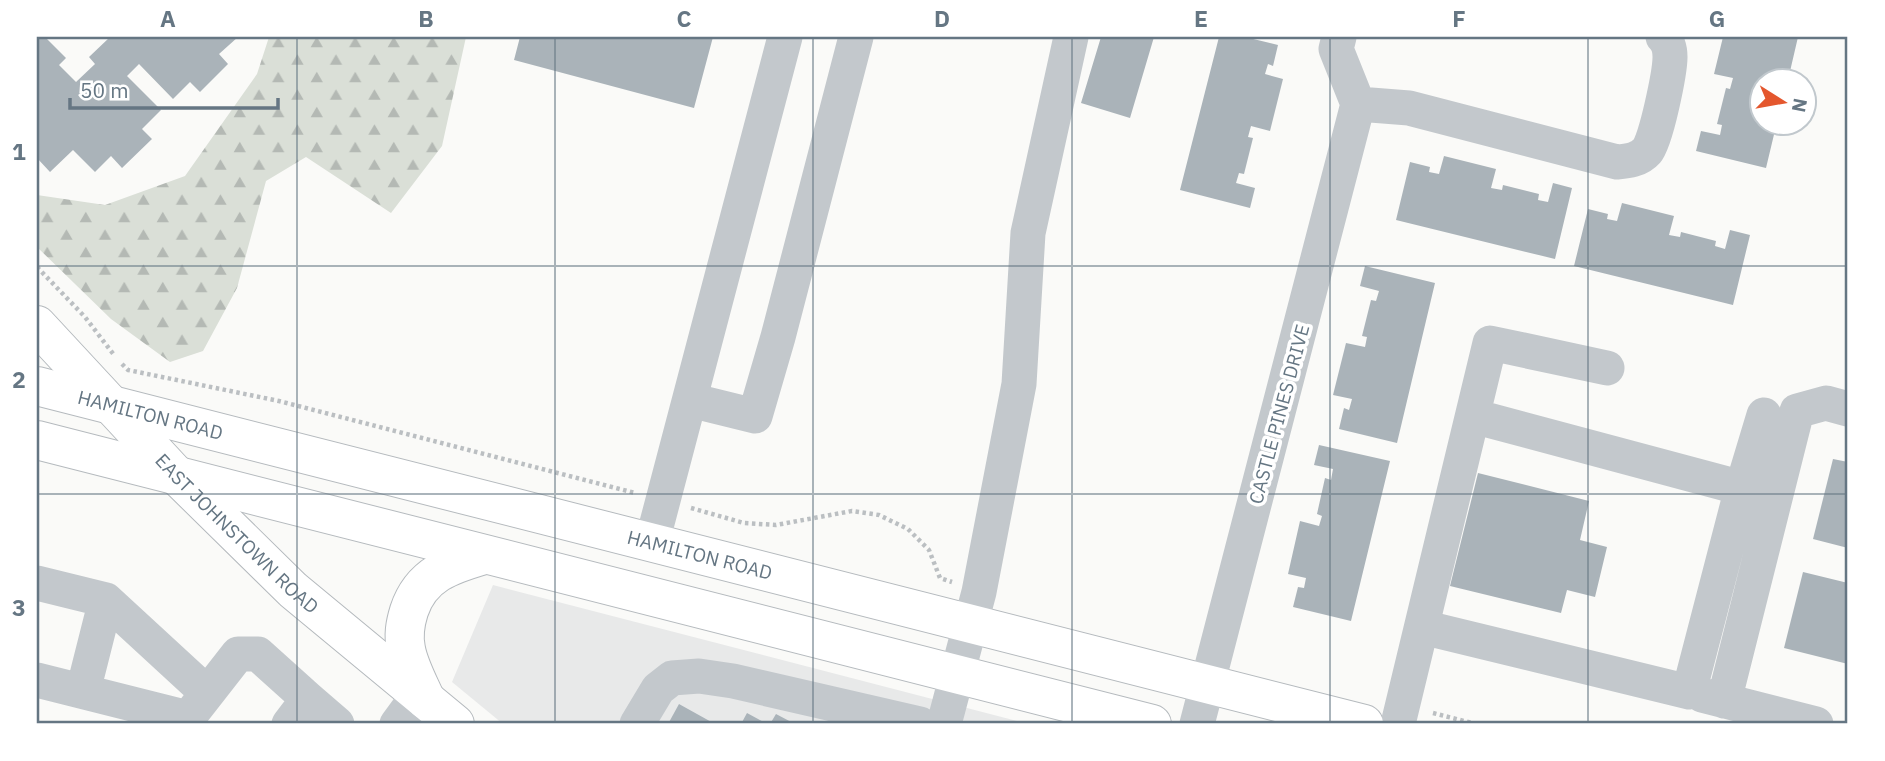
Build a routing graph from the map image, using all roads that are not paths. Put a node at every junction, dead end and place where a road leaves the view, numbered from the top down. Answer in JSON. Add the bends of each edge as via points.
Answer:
{"nodes":[{"id":1,"x":856,"y":37,"type":"edge"},
{"id":2,"x":1071,"y":37,"type":"edge"},
{"id":3,"x":1339,"y":37,"type":"edge"},
{"id":4,"x":1663,"y":37,"type":"edge"},
{"id":5,"x":775,"y":46,"type":"edge"},
{"id":6,"x":1358,"y":104,"type":"junction"},
{"id":7,"x":37,"y":325,"type":"edge"},
{"id":8,"x":1607,"y":368,"type":"dead end"},
{"id":9,"x":37,"y":386,"type":"edge"},
{"id":10,"x":690,"y":400,"type":"junction"},
{"id":11,"x":113,"y":405,"type":"junction"},
{"id":12,"x":1848,"y":409,"type":"edge"},
{"id":13,"x":1763,"y":415,"type":"dead end"},
{"id":14,"x":1473,"y":416,"type":"junction"},
{"id":15,"x":37,"y":440,"type":"edge"},
{"id":16,"x":178,"y":477,"type":"junction"},
{"id":17,"x":1742,"y":488,"type":"junction"},
{"id":18,"x":652,"y":542,"type":"junction"},
{"id":19,"x":484,"y":555,"type":"junction"},
{"id":20,"x":37,"y":583,"type":"edge"},
{"id":21,"x":106,"y":600,"type":"junction"},
{"id":22,"x":974,"y":607,"type":"junction"},
{"id":23,"x":1422,"y":627,"type":"junction"},
{"id":24,"x":956,"y":675,"type":"junction"},
{"id":25,"x":37,"y":680,"type":"edge"},
{"id":26,"x":1209,"y":685,"type":"junction"},
{"id":27,"x":83,"y":691,"type":"junction"},
{"id":28,"x":1689,"y":692,"type":"junction"},
{"id":29,"x":207,"y":693,"type":"junction"},
{"id":30,"x":1724,"y":701,"type":"junction"},
{"id":31,"x":424,"y":711,"type":"edge"},
{"id":32,"x":299,"y":712,"type":"edge"},
{"id":33,"x":1401,"y":715,"type":"edge"},
{"id":34,"x":337,"y":724,"type":"edge"},
{"id":35,"x":637,"y":724,"type":"edge"},
{"id":36,"x":920,"y":724,"type":"edge"},
{"id":37,"x":944,"y":724,"type":"edge"},
{"id":38,"x":1152,"y":724,"type":"edge"},
{"id":39,"x":1197,"y":724,"type":"edge"},
{"id":40,"x":1364,"y":724,"type":"edge"},
{"id":41,"x":1816,"y":724,"type":"edge"}],
"edges":[{"from":1,"to":10,"type":"street","via":[[755,416]]},
{"from":2,"to":22,"type":"street","via":[[1028,233],[1020,384]]},
{"from":3,"to":6,"type":"street","via":[[1336,48]]},
{"from":4,"to":6,"type":"street","via":[[1671,56],[1654,139],[1646,153],[1633,160],[1617,162],[1409,108]]},
{"from":5,"to":10,"type":"street"},
{"from":6,"to":26,"type":"street","name":"CASTLE PINES DRIVE"},
{"from":7,"to":11,"type":"main road","name":"EAST JOHNSTOWN ROAD"},
{"from":8,"to":14,"type":"street","via":[[1490,343]]},
{"from":9,"to":11,"type":"main road","name":"HAMILTON ROAD"},
{"from":10,"to":18,"type":"street"},
{"from":11,"to":16,"type":"main road","name":"EAST JOHNSTOWN ROAD"},
{"from":11,"to":18,"type":"main road","name":"HAMILTON ROAD"},
{"from":12,"to":30,"type":"street","via":[[1826,403],[1797,411]]},
{"from":13,"to":17,"type":"street"},
{"from":14,"to":17,"type":"street"},
{"from":14,"to":23,"type":"street"},
{"from":15,"to":16,"type":"main road"},
{"from":16,"to":19,"type":"main road"},
{"from":16,"to":31,"type":"main road","name":"EAST JOHNSTOWN ROAD"},
{"from":17,"to":28,"type":"street"},
{"from":18,"to":22,"type":"main road","name":"HAMILTON ROAD"},
{"from":19,"to":24,"type":"main road"},
{"from":19,"to":31,"type":"main road","via":[[454,563],[415,594],[404,628]]},
{"from":20,"to":21,"type":"street"},
{"from":21,"to":27,"type":"street"},
{"from":21,"to":29,"type":"street"},
{"from":22,"to":24,"type":"street"},
{"from":22,"to":26,"type":"main road","name":"HAMILTON ROAD"},
{"from":23,"to":28,"type":"street"},
{"from":23,"to":33,"type":"street"},
{"from":24,"to":37,"type":"street"},
{"from":24,"to":38,"type":"main road"},
{"from":25,"to":27,"type":"street"},
{"from":26,"to":39,"type":"street","name":"CASTLE PINES DRIVE"},
{"from":26,"to":40,"type":"main road","name":"HAMILTON ROAD"},
{"from":27,"to":29,"type":"street","via":[[188,718]]},
{"from":28,"to":30,"type":"street"},
{"from":29,"to":32,"type":"street","via":[[238,654],[258,654]]},
{"from":30,"to":41,"type":"street"},
{"from":32,"to":34,"type":"street"},
{"from":35,"to":36,"type":"street","via":[[658,689],[672,678],[699,676]]}]}
